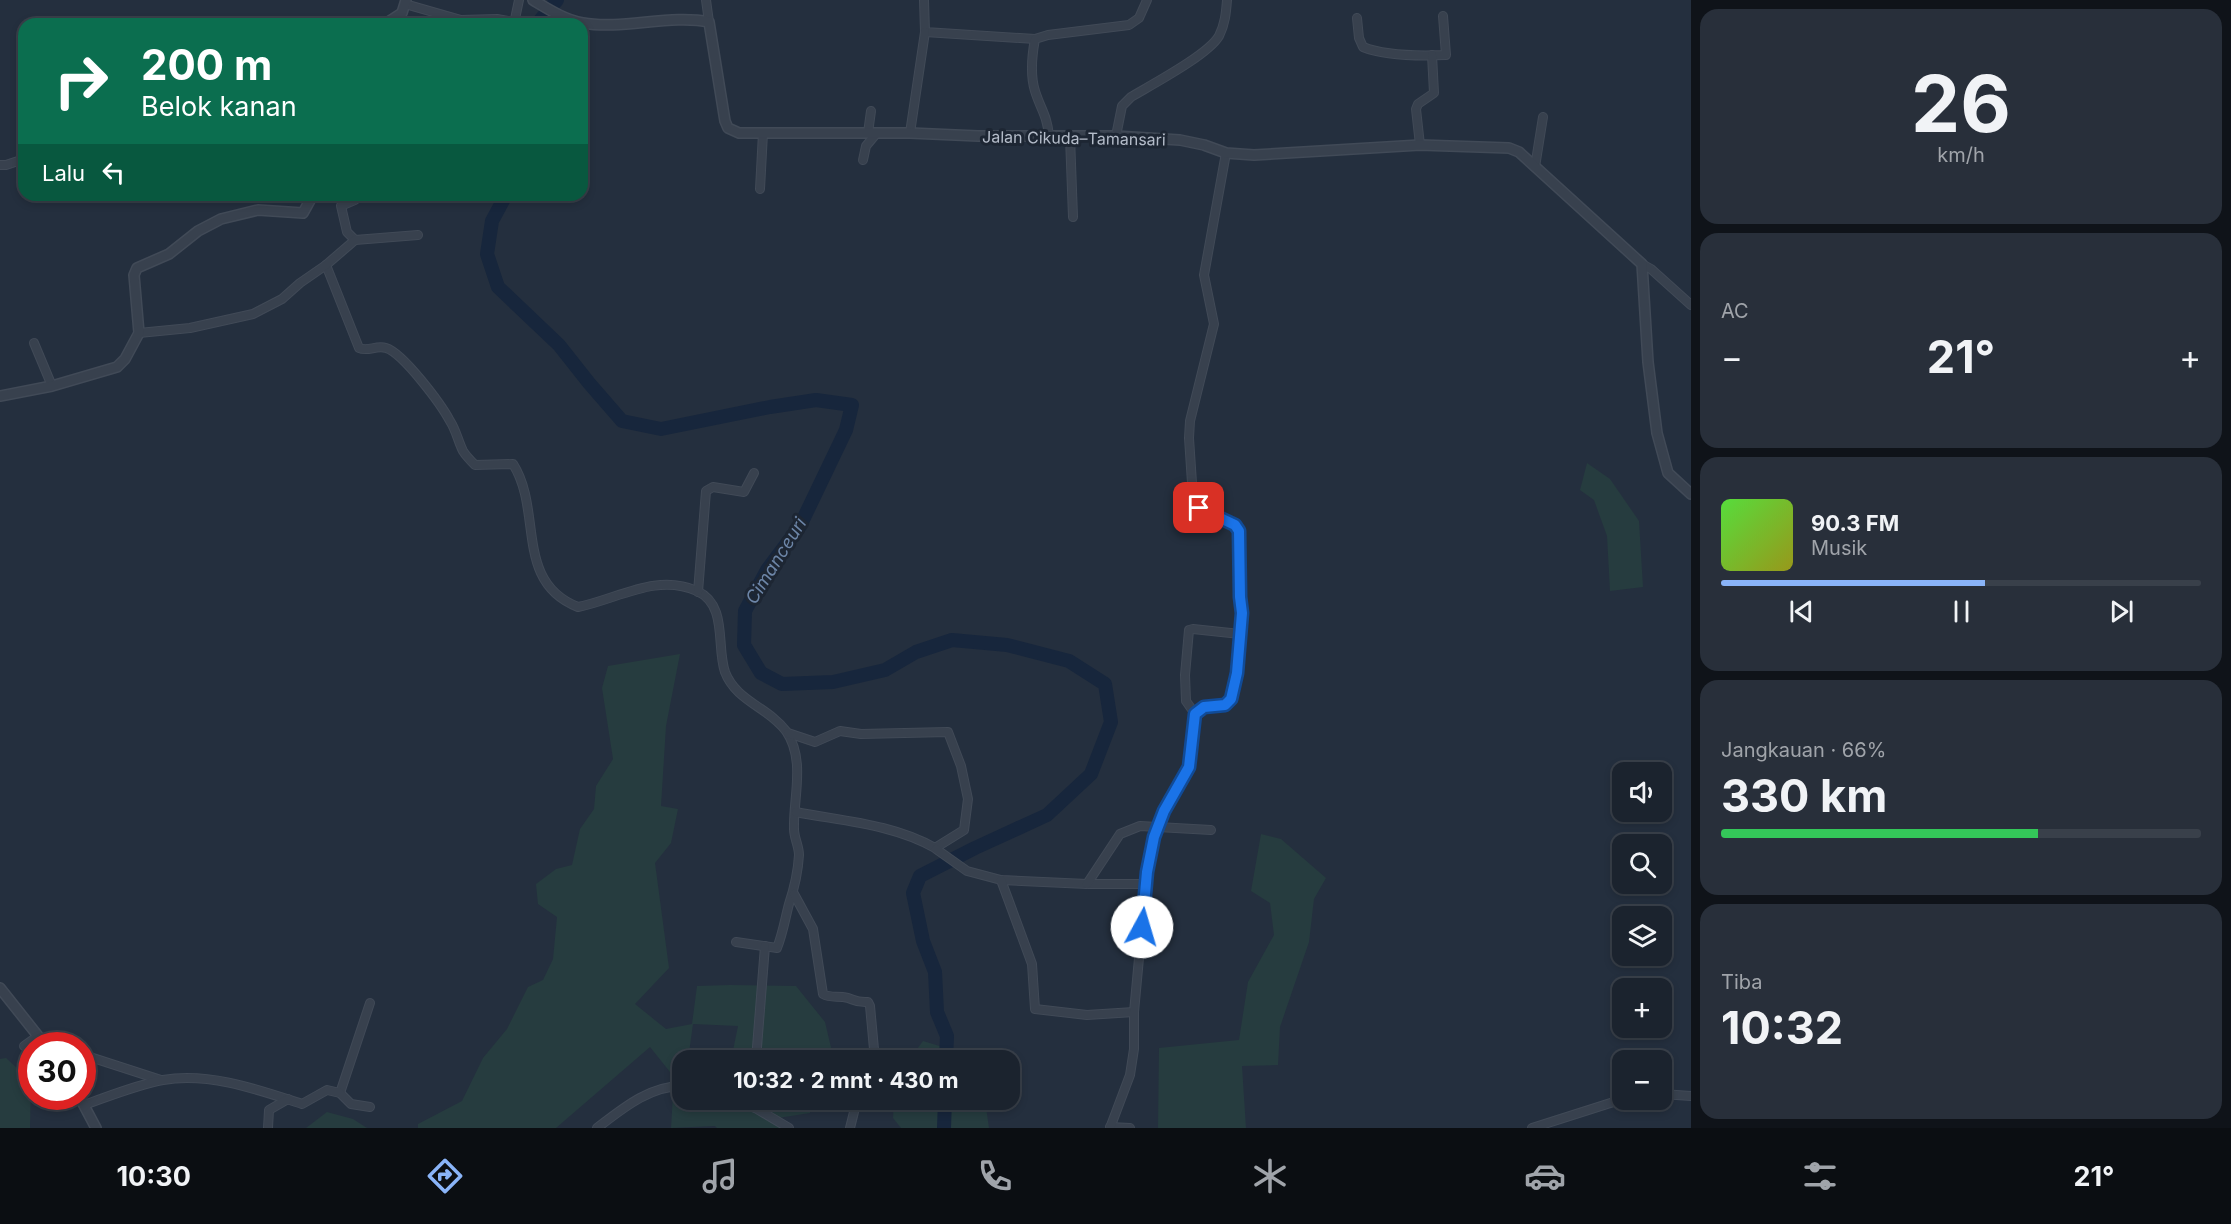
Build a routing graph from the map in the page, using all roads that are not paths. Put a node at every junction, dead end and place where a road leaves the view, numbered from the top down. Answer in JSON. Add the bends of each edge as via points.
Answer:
{"nodes":[{"id":1,"x":519,"y":0,"type":"edge"},
{"id":2,"x":533,"y":0,"type":"edge"},
{"id":3,"x":706,"y":0,"type":"edge"},
{"id":4,"x":924,"y":0,"type":"edge"},
{"id":5,"x":1147,"y":0,"type":"edge"},
{"id":6,"x":1227,"y":0,"type":"edge"},
{"id":7,"x":405,"y":2,"type":"edge"},
{"id":8,"x":1443,"y":16,"type":"dead end"},
{"id":9,"x":394,"y":18,"type":"edge"},
{"id":10,"x":454,"y":18,"type":"edge"},
{"id":11,"x":515,"y":18,"type":"edge"},
{"id":12,"x":567,"y":18,"type":"edge"},
{"id":13,"x":1357,"y":18,"type":"dead end"},
{"id":14,"x":709,"y":22,"type":"junction"},
{"id":15,"x":588,"y":24,"type":"edge"},
{"id":16,"x":925,"y":32,"type":"junction"},
{"id":17,"x":1035,"y":39,"type":"junction"},
{"id":18,"x":1432,"y":55,"type":"junction"},
{"id":19,"x":871,"y":111,"type":"dead end"},
{"id":20,"x":1543,"y":117,"type":"dead end"},
{"id":21,"x":763,"y":133,"type":"junction"},
{"id":22,"x":872,"y":133,"type":"junction"},
{"id":23,"x":910,"y":133,"type":"junction"},
{"id":24,"x":1049,"y":136,"type":"junction"},
{"id":25,"x":1116,"y":136,"type":"junction"},
{"id":26,"x":1070,"y":137,"type":"junction"},
{"id":27,"x":1420,"y":145,"type":"junction"},
{"id":28,"x":1226,"y":153,"type":"junction"},
{"id":29,"x":863,"y":160,"type":"dead end"},
{"id":30,"x":18,"y":161,"type":"edge"},
{"id":31,"x":0,"y":165,"type":"edge"},
{"id":32,"x":1535,"y":167,"type":"junction"},
{"id":33,"x":760,"y":189,"type":"dead end"},
{"id":34,"x":310,"y":201,"type":"edge"},
{"id":35,"x":353,"y":201,"type":"edge"},
{"id":36,"x":1073,"y":217,"type":"dead end"},
{"id":37,"x":418,"y":235,"type":"dead end"},
{"id":38,"x":355,"y":240,"type":"junction"},
{"id":39,"x":1642,"y":264,"type":"junction"},
{"id":40,"x":326,"y":265,"type":"junction"},
{"id":41,"x":1691,"y":305,"type":"edge"},
{"id":42,"x":139,"y":333,"type":"junction"},
{"id":43,"x":34,"y":343,"type":"dead end"},
{"id":44,"x":52,"y":386,"type":"junction"},
{"id":45,"x":0,"y":396,"type":"edge"},
{"id":46,"x":754,"y":473,"type":"dead end"},
{"id":47,"x":1691,"y":494,"type":"edge"},
{"id":48,"x":698,"y":592,"type":"junction"},
{"id":49,"x":1240,"y":634,"type":"junction"},
{"id":50,"x":1195,"y":714,"type":"junction"},
{"id":51,"x":788,"y":733,"type":"junction"},
{"id":52,"x":796,"y":812,"type":"junction"},
{"id":53,"x":1157,"y":828,"type":"junction"},
{"id":54,"x":1212,"y":830,"type":"dead end"},
{"id":55,"x":936,"y":849,"type":"dead end"},
{"id":56,"x":1001,"y":880,"type":"junction"},
{"id":57,"x":1088,"y":884,"type":"junction"},
{"id":58,"x":1146,"y":884,"type":"junction"},
{"id":59,"x":794,"y":894,"type":"junction"},
{"id":60,"x":735,"y":942,"type":"dead end"},
{"id":61,"x":765,"y":946,"type":"junction"},
{"id":62,"x":0,"y":988,"type":"edge"},
{"id":63,"x":370,"y":1003,"type":"dead end"},
{"id":64,"x":1134,"y":1012,"type":"junction"},
{"id":65,"x":35,"y":1032,"type":"edge"},
{"id":66,"x":757,"y":1050,"type":"edge"},
{"id":67,"x":874,"y":1050,"type":"edge"},
{"id":68,"x":96,"y":1059,"type":"edge"},
{"id":69,"x":162,"y":1080,"type":"junction"},
{"id":70,"x":672,"y":1087,"type":"edge"},
{"id":71,"x":340,"y":1093,"type":"junction"},
{"id":72,"x":1672,"y":1095,"type":"edge"},
{"id":73,"x":1691,"y":1096,"type":"edge"},
{"id":74,"x":96,"y":1097,"type":"edge"},
{"id":75,"x":288,"y":1100,"type":"junction"},
{"id":76,"x":1612,"y":1103,"type":"edge"},
{"id":77,"x":370,"y":1107,"type":"dead end"},
{"id":78,"x":87,"y":1110,"type":"edge"},
{"id":79,"x":760,"y":1110,"type":"edge"},
{"id":80,"x":854,"y":1110,"type":"edge"},
{"id":81,"x":96,"y":1128,"type":"edge"},
{"id":82,"x":268,"y":1128,"type":"edge"},
{"id":83,"x":597,"y":1128,"type":"edge"},
{"id":84,"x":789,"y":1128,"type":"edge"},
{"id":85,"x":850,"y":1128,"type":"edge"},
{"id":86,"x":1110,"y":1128,"type":"edge"},
{"id":87,"x":1130,"y":1128,"type":"edge"},
{"id":88,"x":1532,"y":1128,"type":"edge"}],
"edges":[{"from":1,"to":11,"type":"street"},
{"from":2,"to":12,"type":"street"},
{"from":3,"to":14,"type":"street"},
{"from":4,"to":16,"type":"street"},
{"from":5,"to":17,"type":"street","via":[[1139,18],[1129,26]]},
{"from":6,"to":25,"type":"street","via":[[1218,38],[1193,60],[1131,97],[1122,106]]},
{"from":7,"to":9,"type":"street","via":[[402,13]]},
{"from":7,"to":10,"type":"street"},
{"from":8,"to":18,"type":"street","via":[[1446,55]]},
{"from":13,"to":18,"type":"street","via":[[1362,47]]},
{"from":14,"to":15,"type":"street"},
{"from":14,"to":21,"type":"street","name":"Jalan Cikuda–Tamansari","via":[[724,121],[739,133]]},
{"from":16,"to":17,"type":"street"},
{"from":16,"to":23,"type":"street"},
{"from":17,"to":24,"type":"street","via":[[1034,90],[1048,119]]},
{"from":18,"to":27,"type":"street","via":[[1434,93],[1416,109]]},
{"from":19,"to":22,"type":"street"},
{"from":20,"to":32,"type":"street"},
{"from":21,"to":22,"type":"street","name":"Jalan Cikuda–Tamansari"},
{"from":21,"to":33,"type":"street"},
{"from":22,"to":23,"type":"street","name":"Jalan Cikuda–Tamansari"},
{"from":22,"to":29,"type":"street"},
{"from":23,"to":24,"type":"street","name":"Jalan Cikuda–Tamansari"},
{"from":24,"to":26,"type":"street","name":"Jalan Cikuda–Tamansari"},
{"from":25,"to":26,"type":"street","name":"Jalan Cikuda–Tamansari"},
{"from":25,"to":28,"type":"street","name":"Jalan Cikuda–Tamansari","via":[[1180,140]]},
{"from":26,"to":36,"type":"street"},
{"from":27,"to":28,"type":"street","name":"Jalan Cikuda–Tamansari"},
{"from":27,"to":32,"type":"street","name":"Jalan Cikuda–Tamansari","via":[[1509,148]]},
{"from":28,"to":49,"type":"street","via":[[1204,275],[1214,324],[1189,438],[1193,498],[1199,508],[1235,525],[1239,531]]},
{"from":30,"to":31,"type":"street"},
{"from":32,"to":39,"type":"street","name":"Jalan Cikuda–Tamansari"},
{"from":34,"to":42,"type":"street","via":[[303,213],[258,210],[213,222],[169,254],[137,268],[134,275]]},
{"from":35,"to":38,"type":"street","via":[[341,206],[347,232]]},
{"from":37,"to":38,"type":"street"},
{"from":38,"to":40,"type":"street"},
{"from":39,"to":41,"type":"street"},
{"from":39,"to":47,"type":"street","via":[[1657,433],[1668,473]]},
{"from":40,"to":42,"type":"street","via":[[282,299],[253,314],[190,328]]},
{"from":40,"to":48,"type":"street","via":[[359,348],[387,348],[414,372],[444,410],[463,450],[475,465],[513,464],[528,500],[536,564],[550,588],[578,607],[655,585],[680,586]]},
{"from":42,"to":44,"type":"street","via":[[117,366]]},
{"from":43,"to":44,"type":"street"},
{"from":44,"to":45,"type":"street"},
{"from":46,"to":48,"type":"street","via":[[744,492],[712,487],[706,491]]},
{"from":48,"to":51,"type":"street","via":[[715,606],[725,672],[733,687],[774,716]]},
{"from":49,"to":50,"type":"street","via":[[1231,699],[1225,705],[1204,707]]},
{"from":49,"to":50,"type":"street","via":[[1189,630],[1186,701]]},
{"from":50,"to":53,"type":"street","via":[[1189,767]]},
{"from":51,"to":52,"type":"street","via":[[796,763]]},
{"from":51,"to":52,"type":"street","via":[[815,742],[840,732],[948,732],[968,799],[964,830],[935,848],[862,823]]},
{"from":52,"to":59,"type":"street","via":[[794,829],[799,854]]},
{"from":53,"to":54,"type":"street"},
{"from":53,"to":57,"type":"street","via":[[1140,826],[1120,834]]},
{"from":53,"to":58,"type":"street"},
{"from":55,"to":56,"type":"street","via":[[967,871]]},
{"from":56,"to":57,"type":"street"},
{"from":56,"to":64,"type":"street","via":[[1032,964],[1035,1008],[1087,1015]]},
{"from":57,"to":58,"type":"street"},
{"from":58,"to":64,"type":"street"},
{"from":59,"to":61,"type":"street","via":[[777,948]]},
{"from":59,"to":67,"type":"street","via":[[813,929],[823,994],[868,1002]]},
{"from":60,"to":61,"type":"street"},
{"from":61,"to":66,"type":"street"},
{"from":62,"to":65,"type":"street"},
{"from":63,"to":71,"type":"street"},
{"from":64,"to":86,"type":"street","via":[[1130,1075]]},
{"from":68,"to":69,"type":"street"},
{"from":69,"to":74,"type":"street"},
{"from":69,"to":75,"type":"street","via":[[215,1080]]},
{"from":70,"to":83,"type":"street","via":[[624,1107]]},
{"from":71,"to":75,"type":"street","via":[[327,1090],[302,1104]]},
{"from":71,"to":77,"type":"street","via":[[351,1104]]},
{"from":72,"to":73,"type":"street"},
{"from":75,"to":82,"type":"street","via":[[269,1110]]},
{"from":76,"to":88,"type":"street"},
{"from":78,"to":81,"type":"street"},
{"from":79,"to":84,"type":"street"},
{"from":80,"to":85,"type":"street"},
{"from":86,"to":87,"type":"street"}]}
